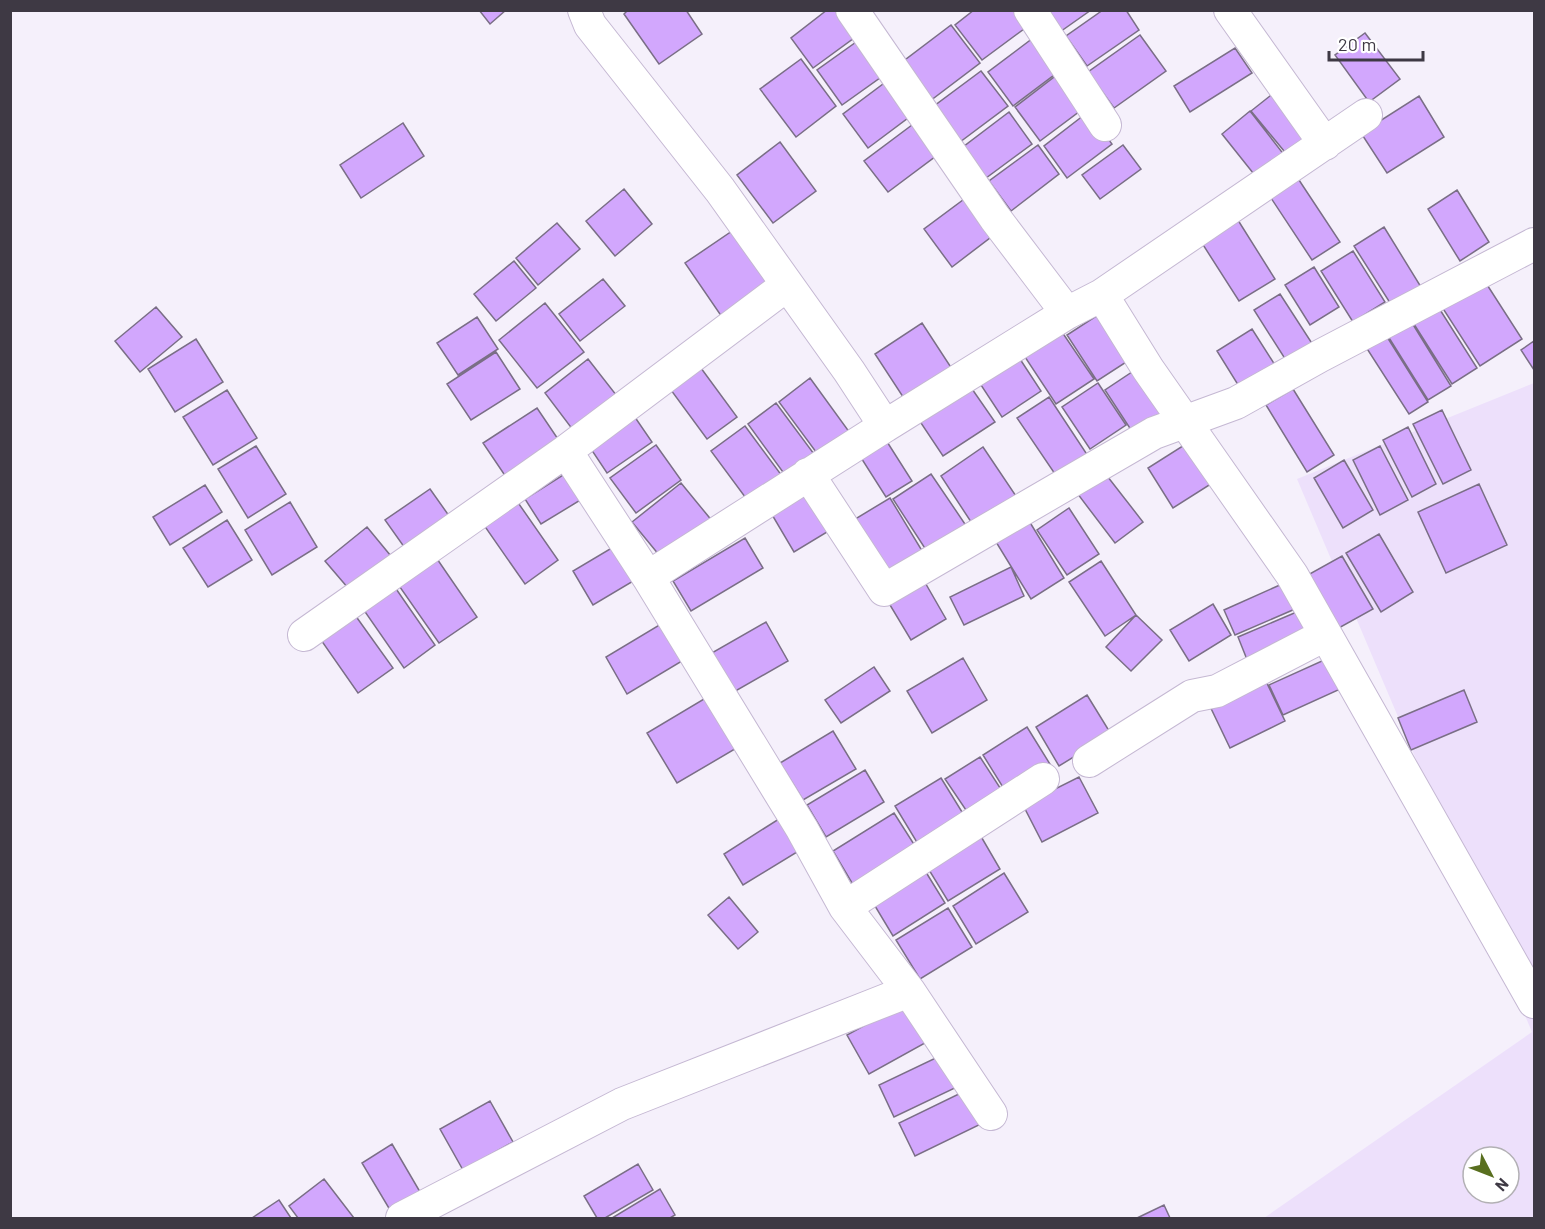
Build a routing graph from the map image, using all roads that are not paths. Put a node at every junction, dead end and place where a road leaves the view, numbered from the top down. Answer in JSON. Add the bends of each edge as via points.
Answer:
{"nodes":[{"id":1,"x":852,"y":10,"type":"edge"},
{"id":2,"x":1030,"y":10,"type":"edge"},
{"id":3,"x":1230,"y":10,"type":"edge"},
{"id":4,"x":596,"y":15,"type":"edge"},
{"id":5,"x":1366,"y":115,"type":"dead end"},
{"id":6,"x":1105,"y":125,"type":"dead end"},
{"id":7,"x":1325,"y":144,"type":"junction"},
{"id":8,"x":1534,"y":244,"type":"edge"},
{"id":9,"x":787,"y":285,"type":"junction"},
{"id":10,"x":1102,"y":295,"type":"junction"},
{"id":11,"x":1066,"y":313,"type":"junction"},
{"id":12,"x":1185,"y":422,"type":"junction"},
{"id":13,"x":885,"y":426,"type":"junction"},
{"id":14,"x":566,"y":451,"type":"junction"},
{"id":15,"x":808,"y":474,"type":"junction"},
{"id":16,"x":648,"y":577,"type":"junction"},
{"id":17,"x":304,"y":634,"type":"dead end"},
{"id":18,"x":1325,"y":635,"type":"junction"},
{"id":19,"x":1089,"y":760,"type":"dead end"},
{"id":20,"x":1043,"y":779,"type":"dead end"},
{"id":21,"x":845,"y":907,"type":"junction"},
{"id":22,"x":909,"y":992,"type":"junction"},
{"id":23,"x":1534,"y":1002,"type":"edge"},
{"id":24,"x":992,"y":1114,"type":"dead end"},
{"id":25,"x":402,"y":1218,"type":"edge"}],
"edges":[{"from":1,"to":11,"type":"street","via":[[995,218]]},
{"from":2,"to":6,"type":"street"},
{"from":3,"to":7,"type":"street"},
{"from":4,"to":9,"type":"street"},
{"from":5,"to":7,"type":"street"},
{"from":7,"to":10,"type":"street"},
{"from":8,"to":12,"type":"street","via":[[1236,403]]},
{"from":9,"to":13,"type":"street"},
{"from":9,"to":14,"type":"street"},
{"from":10,"to":11,"type":"street"},
{"from":10,"to":12,"type":"street"},
{"from":11,"to":13,"type":"street"},
{"from":12,"to":15,"type":"street","via":[[1154,433],[884,590]]},
{"from":12,"to":18,"type":"street","via":[[1292,575]]},
{"from":13,"to":15,"type":"street"},
{"from":14,"to":16,"type":"street"},
{"from":14,"to":17,"type":"street"},
{"from":15,"to":16,"type":"street"},
{"from":16,"to":21,"type":"street","via":[[802,829]]},
{"from":18,"to":19,"type":"street","via":[[1218,691],[1192,696]]},
{"from":18,"to":23,"type":"street"},
{"from":20,"to":21,"type":"street"},
{"from":21,"to":22,"type":"street"},
{"from":22,"to":24,"type":"street"},
{"from":22,"to":25,"type":"street","via":[[622,1104]]}]}
